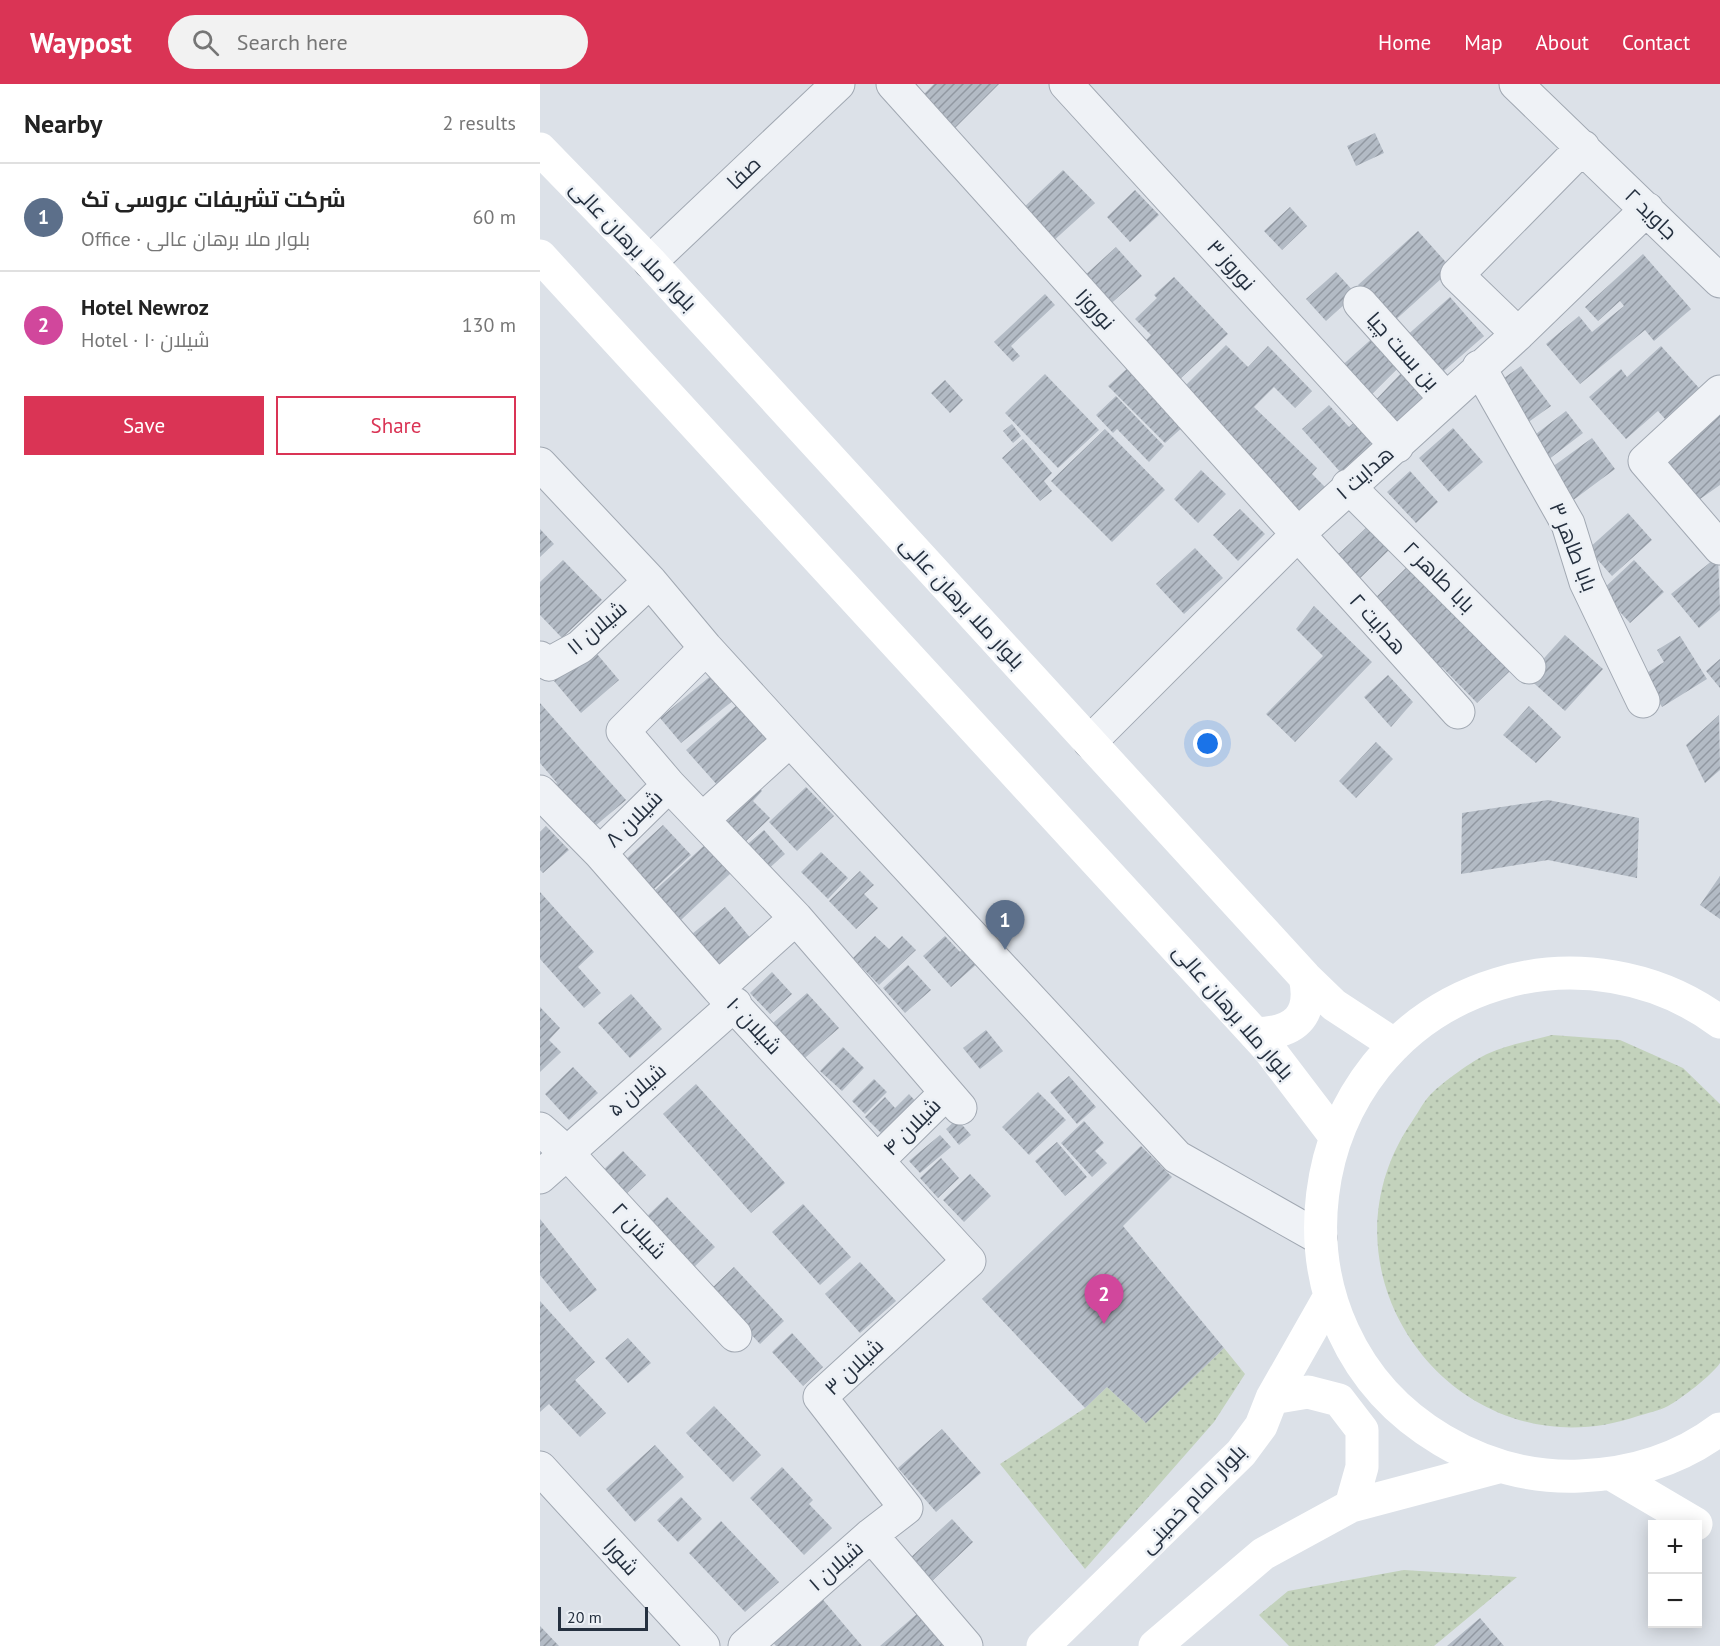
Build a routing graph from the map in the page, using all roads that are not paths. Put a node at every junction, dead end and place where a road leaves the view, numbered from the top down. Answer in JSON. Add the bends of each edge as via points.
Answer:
{"nodes":[{"id":1,"x":838,"y":84,"type":"edge"},
{"id":2,"x":893,"y":84,"type":"edge"},
{"id":3,"x":1066,"y":84,"type":"edge"},
{"id":4,"x":1516,"y":84,"type":"edge"},
{"id":5,"x":1583,"y":147,"type":"junction"},
{"id":6,"x":540,"y":149,"type":"edge"},
{"id":7,"x":1647,"y":209,"type":"junction"},
{"id":8,"x":540,"y":256,"type":"edge"},
{"id":9,"x":650,"y":262,"type":"junction"},
{"id":10,"x":1720,"y":281,"type":"edge"},
{"id":11,"x":1360,"y":303,"type":"dead end"},
{"id":12,"x":1518,"y":334,"type":"junction"},
{"id":13,"x":1479,"y":367,"type":"junction"},
{"id":14,"x":1720,"y":392,"type":"edge"},
{"id":15,"x":1446,"y":399,"type":"junction"},
{"id":16,"x":1396,"y":446,"type":"junction"},
{"id":17,"x":540,"y":464,"type":"edge"},
{"id":18,"x":1348,"y":486,"type":"junction"},
{"id":19,"x":1297,"y":535,"type":"junction"},
{"id":20,"x":1720,"y":548,"type":"edge"},
{"id":21,"x":650,"y":582,"type":"junction"},
{"id":22,"x":706,"y":648,"type":"junction"},
{"id":23,"x":540,"y":658,"type":"edge"},
{"id":24,"x":1529,"y":667,"type":"dead end"},
{"id":25,"x":1643,"y":701,"type":"dead end"},
{"id":26,"x":1458,"y":712,"type":"dead end"},
{"id":27,"x":790,"y":740,"type":"junction"},
{"id":28,"x":1090,"y":742,"type":"junction"},
{"id":29,"x":669,"y":785,"type":"junction"},
{"id":30,"x":540,"y":792,"type":"edge"},
{"id":31,"x":703,"y":819,"type":"junction"},
{"id":32,"x":600,"y":853,"type":"junction"},
{"id":33,"x":796,"y":918,"type":"junction"},
{"id":34,"x":1305,"y":977,"type":"junction"},
{"id":35,"x":726,"y":996,"type":"junction"},
{"id":36,"x":1720,"y":1022,"type":"edge"},
{"id":37,"x":1255,"y":1034,"type":"junction"},
{"id":38,"x":1395,"y":1045,"type":"junction"},
{"id":39,"x":540,"y":1129,"type":"edge"},
{"id":40,"x":1335,"y":1136,"type":"junction"},
{"id":41,"x":566,"y":1152,"type":"junction"},
{"id":42,"x":878,"y":1160,"type":"junction"},
{"id":43,"x":540,"y":1177,"type":"edge"},
{"id":44,"x":1320,"y":1238,"type":"junction"},
{"id":45,"x":969,"y":1260,"type":"joint"},
{"id":46,"x":1330,"y":1296,"type":"junction"},
{"id":47,"x":735,"y":1335,"type":"dead end"},
{"id":48,"x":1272,"y":1398,"type":"junction"},
{"id":49,"x":1720,"y":1429,"type":"edge"},
{"id":50,"x":1498,"y":1467,"type":"junction"},
{"id":51,"x":540,"y":1468,"type":"edge"},
{"id":52,"x":1613,"y":1475,"type":"junction"},
{"id":53,"x":1351,"y":1506,"type":"junction"},
{"id":54,"x":1689,"y":1520,"type":"edge"},
{"id":55,"x":1702,"y":1528,"type":"edge"},
{"id":56,"x":871,"y":1535,"type":"junction"},
{"id":57,"x":1720,"y":1538,"type":"edge"},
{"id":58,"x":703,"y":1646,"type":"edge"},
{"id":59,"x":745,"y":1646,"type":"edge"},
{"id":60,"x":966,"y":1646,"type":"edge"},
{"id":61,"x":1043,"y":1646,"type":"edge"},
{"id":62,"x":1155,"y":1646,"type":"edge"}],
"edges":[{"from":1,"to":9,"type":"street","name":"صفا"},
{"from":2,"to":19,"type":"street","name":"نوروز۱"},
{"from":3,"to":16,"type":"street","name":"نوروز ۳"},
{"from":4,"to":5,"type":"street","name":"جاوید ۲"},
{"from":5,"to":7,"type":"street","name":"جاوید ۲"},
{"from":5,"to":12,"type":"street","via":[[1457,274]]},
{"from":6,"to":9,"type":"main road","name":"بلوار ملا برهان عالی"},
{"from":7,"to":10,"type":"street","name":"جاوید ۲"},
{"from":7,"to":12,"type":"street","name":"هدایت ۱"},
{"from":8,"to":37,"type":"main road","name":"بلوار ملا برهان عالی"},
{"from":9,"to":28,"type":"main road","name":"بلوار ملا برهان عالی"},
{"from":11,"to":15,"type":"street","name":"بن بست چیا"},
{"from":12,"to":13,"type":"street","name":"هدایت ۱"},
{"from":13,"to":15,"type":"street","name":"هدایت ۱"},
{"from":13,"to":25,"type":"street","name":"بابا طاهر ۳","via":[[1568,524],[1586,582]]},
{"from":14,"to":20,"type":"street","via":[[1645,461]]},
{"from":15,"to":16,"type":"street","name":"هدایت ۱"},
{"from":16,"to":18,"type":"street","name":"هدایت ۱"},
{"from":17,"to":21,"type":"street"},
{"from":18,"to":19,"type":"street","name":"هدایت ۱"},
{"from":18,"to":24,"type":"street","name":"بابا طاهر ۲"},
{"from":19,"to":26,"type":"street","name":"هدایت ۲"},
{"from":19,"to":28,"type":"street","name":"هدایت ۱"},
{"from":21,"to":22,"type":"street"},
{"from":21,"to":23,"type":"street","name":"شیلان ۱۱","via":[[580,647],[549,664]]},
{"from":22,"to":27,"type":"street"},
{"from":22,"to":29,"type":"street","via":[[623,731]]},
{"from":27,"to":31,"type":"street"},
{"from":27,"to":44,"type":"street","via":[[1177,1156]]},
{"from":28,"to":34,"type":"main road","name":"بلوار ملا برهان عالی"},
{"from":29,"to":31,"type":"street"},
{"from":29,"to":32,"type":"street","name":"شیلان ۸"},
{"from":30,"to":32,"type":"street","name":"شیلان ۱۰"},
{"from":31,"to":33,"type":"street"},
{"from":32,"to":35,"type":"street","name":"شیلان ۱۰"},
{"from":33,"to":35,"type":"street","name":"شیلان ۵"},
{"from":33,"to":42,"type":"street","name":"شیلان ۴","via":[[953,1100]]},
{"from":34,"to":37,"type":"main road","via":[[1309,996],[1298,1019],[1287,1030]]},
{"from":34,"to":38,"type":"main road","name":"بلوار ملا برهان عالی","via":[[1334,1005]]},
{"from":35,"to":41,"type":"street","name":"شیلان ۵"},
{"from":35,"to":42,"type":"street","name":"شیلان ۱۰"},
{"from":36,"to":38,"type":"main road","via":[[1681,998],[1649,985],[1582,973],[1548,974],[1515,979],[1451,1003]]},
{"from":37,"to":40,"type":"main road","name":"بلوار ملا برهان عالی"},
{"from":38,"to":40,"type":"main road","via":[[1350,1102]]},
{"from":39,"to":41,"type":"street","name":"شیلان ۲"},
{"from":40,"to":44,"type":"main road","via":[[1324,1175]]},
{"from":41,"to":43,"type":"street","name":"شیلان ۵"},
{"from":41,"to":47,"type":"street","name":"شیلان ۲"},
{"from":42,"to":45,"type":"street","name":"شیلان ۱۰"},
{"from":44,"to":46,"type":"main road"},
{"from":45,"to":56,"type":"street","name":"شیلان ۳","via":[[820,1397],[906,1508]]},
{"from":46,"to":48,"type":"main road","name":"بلوار امام خمینی"},
{"from":46,"to":50,"type":"main road","via":[[1345,1335],[1366,1371],[1393,1402],[1424,1430]]},
{"from":48,"to":53,"type":"main road","via":[[1308,1392],[1339,1400],[1362,1430],[1362,1467]]},
{"from":48,"to":61,"type":"main road","name":"بلوار امام خمینی","via":[[1261,1426],[1241,1453]]},
{"from":49,"to":52,"type":"main road","via":[[1703,1442],[1659,1463]]},
{"from":50,"to":52,"type":"main road","via":[[1555,1477]]},
{"from":50,"to":53,"type":"main road"},
{"from":51,"to":58,"type":"street","name":"شورا"},
{"from":52,"to":54,"type":"main road"},
{"from":53,"to":62,"type":"main road","via":[[1263,1554]]},
{"from":55,"to":57,"type":"main road"},
{"from":56,"to":59,"type":"street","name":"شیلان ۱"},
{"from":56,"to":60,"type":"street","name":"شیلان ۱"}]}
